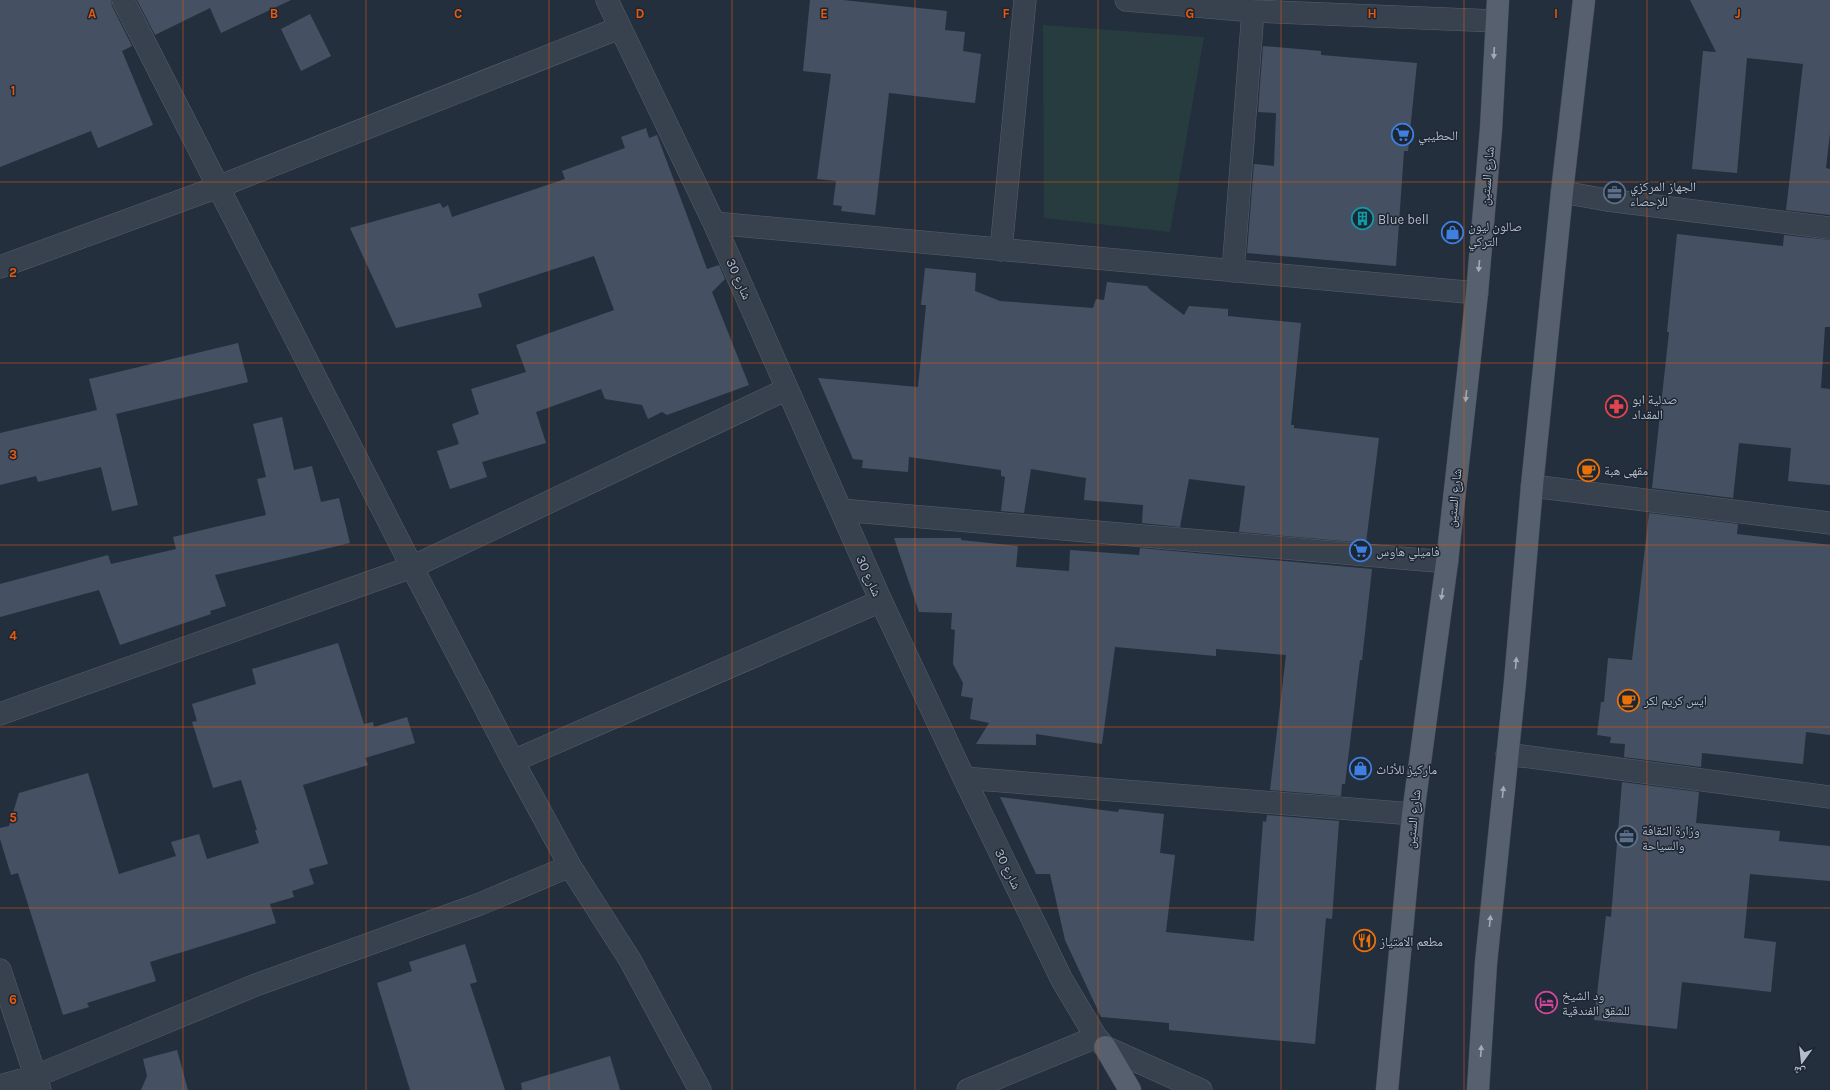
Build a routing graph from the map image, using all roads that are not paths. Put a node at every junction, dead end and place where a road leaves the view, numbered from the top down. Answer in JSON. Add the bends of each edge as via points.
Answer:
{"nodes":[{"id":1,"x":123,"y":0,"type":"edge"},
{"id":2,"x":607,"y":0,"type":"edge"},
{"id":3,"x":1025,"y":0,"type":"edge"},
{"id":4,"x":1126,"y":0,"type":"edge"},
{"id":5,"x":1584,"y":0,"type":"edge"},
{"id":6,"x":1497,"y":10,"type":"edge"},
{"id":7,"x":1254,"y":11,"type":"junction"},
{"id":8,"x":620,"y":28,"type":"junction"},
{"id":9,"x":218,"y":187,"type":"junction"},
{"id":10,"x":1562,"y":192,"type":"junction"},
{"id":11,"x":714,"y":223,"type":"junction"},
{"id":12,"x":1830,"y":228,"type":"edge"},
{"id":13,"x":1001,"y":250,"type":"junction"},
{"id":14,"x":0,"y":267,"type":"edge"},
{"id":15,"x":1234,"y":271,"type":"junction"},
{"id":16,"x":1477,"y":293,"type":"junction"},
{"id":17,"x":787,"y":389,"type":"junction"},
{"id":18,"x":1532,"y":486,"type":"junction"},
{"id":19,"x":841,"y":510,"type":"junction"},
{"id":20,"x":1830,"y":523,"type":"edge"},
{"id":21,"x":1447,"y":562,"type":"junction"},
{"id":22,"x":412,"y":567,"type":"junction"},
{"id":23,"x":881,"y":601,"type":"junction"},
{"id":24,"x":0,"y":714,"type":"edge"},
{"id":25,"x":1507,"y":754,"type":"junction"},
{"id":26,"x":513,"y":761,"type":"junction"},
{"id":27,"x":964,"y":778,"type":"junction"},
{"id":28,"x":1830,"y":797,"type":"edge"},
{"id":29,"x":1413,"y":814,"type":"junction"},
{"id":30,"x":570,"y":866,"type":"junction"},
{"id":31,"x":0,"y":970,"type":"edge"},
{"id":32,"x":1101,"y":1042,"type":"junction"},
{"id":33,"x":38,"y":1083,"type":"edge"},
{"id":34,"x":0,"y":1086,"type":"edge"},
{"id":35,"x":700,"y":1090,"type":"edge"},
{"id":36,"x":968,"y":1090,"type":"edge"},
{"id":37,"x":1130,"y":1090,"type":"edge"},
{"id":38,"x":1201,"y":1090,"type":"edge"},
{"id":39,"x":1390,"y":1090,"type":"edge"},
{"id":40,"x":1478,"y":1090,"type":"edge"}],
"edges":[{"from":1,"to":9,"type":"street"},
{"from":2,"to":8,"type":"street","name":"شارع 30"},
{"from":3,"to":13,"type":"street"},
{"from":4,"to":7,"type":"street"},
{"from":5,"to":10,"type":"main road"},
{"from":6,"to":7,"type":"street"},
{"from":6,"to":16,"type":"main road","name":"شارع الستين","one_way":true,"via":[[1491,129]]},
{"from":7,"to":15,"type":"street"},
{"from":8,"to":9,"type":"street"},
{"from":8,"to":11,"type":"street","name":"شارع 30"},
{"from":9,"to":14,"type":"street"},
{"from":9,"to":22,"type":"street"},
{"from":10,"to":12,"type":"street"},
{"from":10,"to":18,"type":"main road"},
{"from":11,"to":13,"type":"street"},
{"from":11,"to":17,"type":"street","name":"شارع 30"},
{"from":13,"to":15,"type":"street"},
{"from":15,"to":16,"type":"street"},
{"from":16,"to":21,"type":"main road","name":"شارع الستين","one_way":true},
{"from":17,"to":19,"type":"street","name":"شارع 30"},
{"from":17,"to":22,"type":"street"},
{"from":18,"to":20,"type":"street"},
{"from":25,"to":18,"type":"main road","one_way":true},
{"from":19,"to":21,"type":"street"},
{"from":19,"to":23,"type":"street","name":"شارع 30"},
{"from":21,"to":29,"type":"main road","name":"شارع الستين","one_way":true},
{"from":22,"to":24,"type":"street"},
{"from":22,"to":26,"type":"street"},
{"from":23,"to":26,"type":"street"},
{"from":23,"to":27,"type":"street","name":"شارع 30"},
{"from":25,"to":28,"type":"street"},
{"from":40,"to":25,"type":"main road","one_way":true,"via":[[1486,963]]},
{"from":26,"to":30,"type":"street"},
{"from":27,"to":29,"type":"street"},
{"from":27,"to":32,"type":"street","name":"شارع 30","via":[[1062,980]]},
{"from":29,"to":39,"type":"main road","name":"شارع الستين"},
{"from":30,"to":33,"type":"street","via":[[480,904],[253,986]]},
{"from":30,"to":35,"type":"street","via":[[630,960]]},
{"from":31,"to":33,"type":"street"},
{"from":32,"to":36,"type":"street"},
{"from":32,"to":37,"type":"main road"},
{"from":32,"to":38,"type":"street"},
{"from":33,"to":34,"type":"street"}]}
